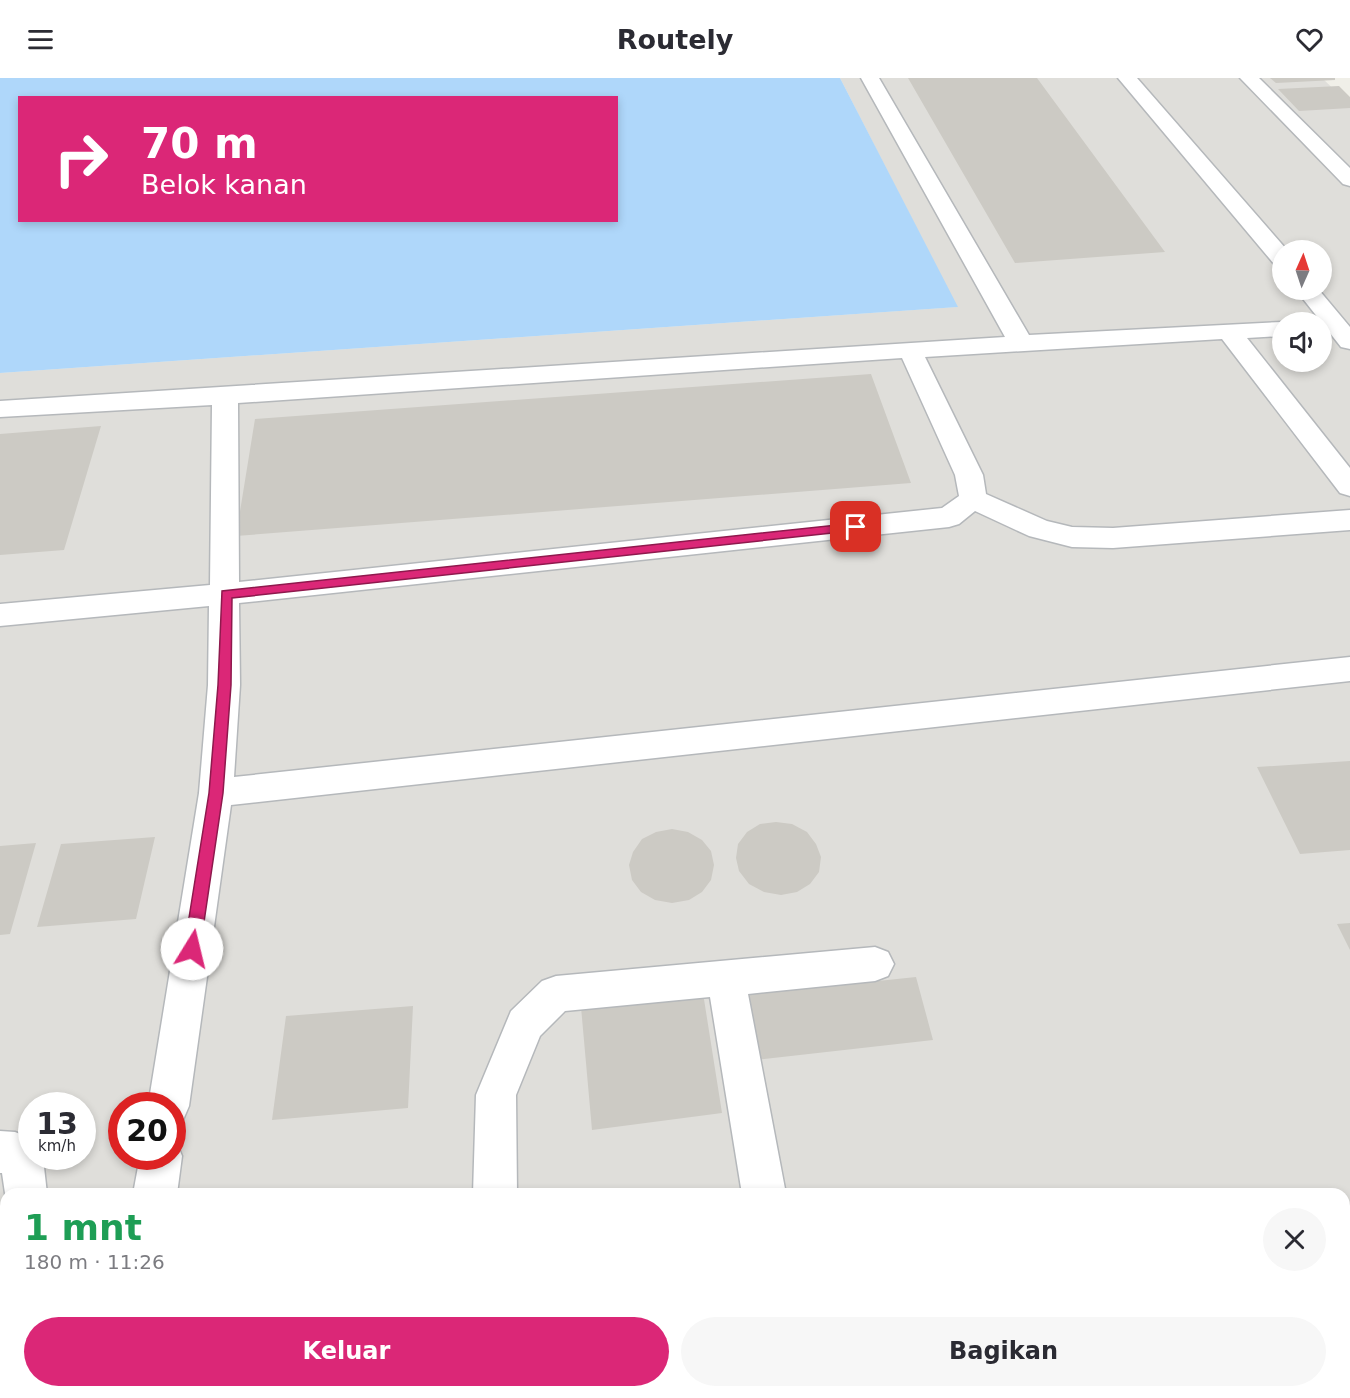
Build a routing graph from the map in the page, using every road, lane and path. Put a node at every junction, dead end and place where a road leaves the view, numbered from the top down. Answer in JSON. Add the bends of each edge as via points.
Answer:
{"nodes":[{"id":1,"x":870,"y":78,"type":"edge"},
{"id":2,"x":1127,"y":78,"type":"edge"},
{"id":3,"x":1249,"y":78,"type":"edge"},
{"id":4,"x":1350,"y":180,"type":"edge"},
{"id":5,"x":1272,"y":247,"type":"edge"},
{"id":6,"x":1314,"y":300,"type":"edge"},
{"id":7,"x":1272,"y":330,"type":"edge"},
{"id":8,"x":1336,"y":332,"type":"edge"},
{"id":9,"x":1230,"y":333,"type":"junction"},
{"id":10,"x":1021,"y":343,"type":"junction"},
{"id":11,"x":911,"y":352,"type":"junction"},
{"id":12,"x":225,"y":396,"type":"junction"},
{"id":13,"x":0,"y":409,"type":"edge"},
{"id":14,"x":1350,"y":488,"type":"edge"},
{"id":15,"x":973,"y":499,"type":"junction"},
{"id":16,"x":1350,"y":520,"type":"edge"},
{"id":17,"x":226,"y":594,"type":"junction"},
{"id":18,"x":0,"y":615,"type":"edge"},
{"id":19,"x":1350,"y":669,"type":"edge"},
{"id":20,"x":216,"y":793,"type":"junction"},
{"id":21,"x":875,"y":964,"type":"dead end"},
{"id":22,"x":726,"y":978,"type":"junction"},
{"id":23,"x":170,"y":1092,"type":"edge"},
{"id":24,"x":0,"y":1152,"type":"edge"},
{"id":25,"x":158,"y":1170,"type":"edge"},
{"id":26,"x":25,"y":1188,"type":"edge"},
{"id":27,"x":156,"y":1188,"type":"edge"},
{"id":28,"x":495,"y":1188,"type":"edge"},
{"id":29,"x":763,"y":1188,"type":"edge"}],
"edges":[{"from":1,"to":10,"type":"lane"},
{"from":2,"to":5,"type":"lane"},
{"from":3,"to":4,"type":"lane"},
{"from":6,"to":8,"type":"lane"},
{"from":7,"to":9,"type":"lane"},
{"from":9,"to":10,"type":"lane"},
{"from":9,"to":14,"type":"lane"},
{"from":10,"to":11,"type":"lane"},
{"from":11,"to":12,"type":"lane"},
{"from":11,"to":15,"type":"lane","via":[[969,475]]},
{"from":12,"to":13,"type":"lane"},
{"from":12,"to":17,"type":"lane"},
{"from":15,"to":16,"type":"lane","via":[[1039,529],[1072,537],[1113,538]]},
{"from":15,"to":17,"type":"lane","via":[[949,517]]},
{"from":17,"to":18,"type":"lane"},
{"from":17,"to":20,"type":"lane"},
{"from":19,"to":20,"type":"lane"},
{"from":20,"to":23,"type":"lane"},
{"from":21,"to":22,"type":"lane"},
{"from":22,"to":28,"type":"lane","via":[[556,994],[525,1023],[496,1095]]},
{"from":22,"to":29,"type":"lane"},
{"from":24,"to":26,"type":"lane","via":[[15,1153],[23,1167]]},
{"from":25,"to":27,"type":"lane"}]}
